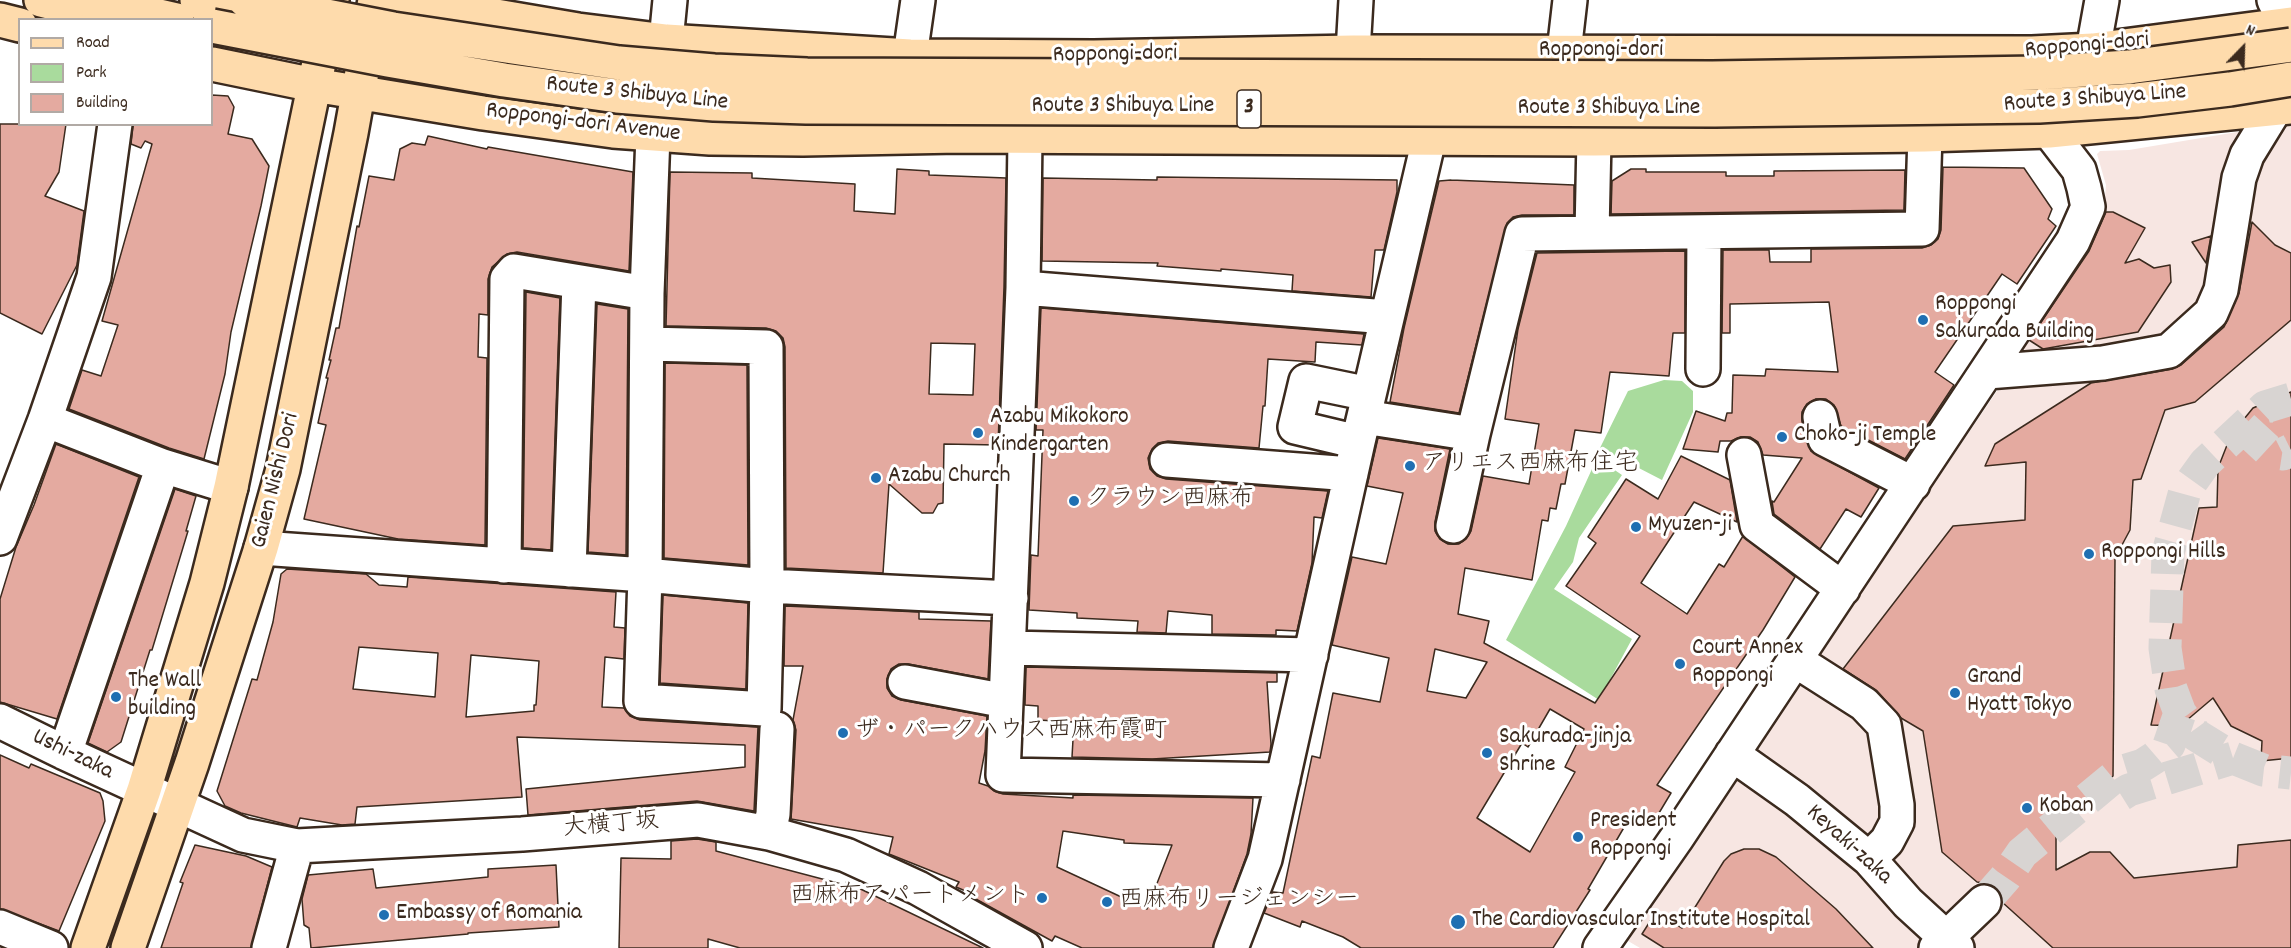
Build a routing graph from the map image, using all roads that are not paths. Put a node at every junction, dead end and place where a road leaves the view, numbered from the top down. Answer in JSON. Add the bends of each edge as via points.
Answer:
{"nodes":[{"id":1,"x":41,"y":0,"type":"edge"},
{"id":2,"x":87,"y":0,"type":"edge"},
{"id":3,"x":197,"y":0,"type":"edge"},
{"id":4,"x":245,"y":0,"type":"edge"},
{"id":5,"x":334,"y":0,"type":"edge"},
{"id":6,"x":375,"y":0,"type":"edge"},
{"id":7,"x":402,"y":0,"type":"edge"},
{"id":8,"x":670,"y":0,"type":"edge"},
{"id":9,"x":918,"y":0,"type":"edge"},
{"id":10,"x":1356,"y":0,"type":"edge"},
{"id":11,"x":1570,"y":0,"type":"edge"},
{"id":12,"x":2102,"y":0,"type":"edge"},
{"id":13,"x":469,"y":6,"type":"edge"},
{"id":14,"x":110,"y":18,"type":"edge"},
{"id":15,"x":168,"y":18,"type":"edge"},
{"id":16,"x":0,"y":20,"type":"edge"},
{"id":17,"x":18,"y":24,"type":"edge"},
{"id":18,"x":213,"y":26,"type":"edge"},
{"id":19,"x":368,"y":38,"type":"junction"},
{"id":20,"x":324,"y":40,"type":"junction"},
{"id":21,"x":666,"y":41,"type":"junction"},
{"id":22,"x":2288,"y":47,"type":"edge"},
{"id":23,"x":2093,"y":50,"type":"junction"},
{"id":24,"x":1353,"y":52,"type":"junction"},
{"id":25,"x":1564,"y":52,"type":"junction"},
{"id":26,"x":910,"y":56,"type":"junction"},
{"id":27,"x":1094,"y":57,"type":"junction"},
{"id":28,"x":711,"y":62,"type":"dead end"},
{"id":29,"x":213,"y":64,"type":"edge"},
{"id":30,"x":314,"y":86,"type":"junction"},
{"id":31,"x":359,"y":93,"type":"junction"},
{"id":32,"x":2283,"y":109,"type":"edge"},
{"id":33,"x":712,"y":116,"type":"dead end"},
{"id":34,"x":556,"y":123,"type":"junction"},
{"id":35,"x":116,"y":126,"type":"edge"},
{"id":36,"x":2049,"y":131,"type":"junction"},
{"id":37,"x":654,"y":135,"type":"junction"},
{"id":38,"x":1925,"y":135,"type":"junction"},
{"id":39,"x":958,"y":136,"type":"junction"},
{"id":40,"x":1025,"y":138,"type":"junction"},
{"id":41,"x":1429,"y":139,"type":"junction"},
{"id":42,"x":1594,"y":139,"type":"junction"},
{"id":43,"x":1704,"y":232,"type":"junction"},
{"id":44,"x":1592,"y":233,"type":"junction"},
{"id":45,"x":579,"y":282,"type":"junction"},
{"id":46,"x":1023,"y":288,"type":"junction"},
{"id":47,"x":647,"y":293,"type":"junction"},
{"id":48,"x":1388,"y":317,"type":"junction"},
{"id":49,"x":647,"y":344,"type":"junction"},
{"id":50,"x":1703,"y":369,"type":"dead end"},
{"id":51,"x":1987,"y":372,"type":"junction"},
{"id":52,"x":1364,"y":417,"type":"junction"},
{"id":53,"x":1820,"y":417,"type":"dead end"},
{"id":54,"x":45,"y":420,"type":"junction"},
{"id":55,"x":1473,"y":434,"type":"junction"},
{"id":56,"x":1744,"y":455,"type":"dead end"},
{"id":57,"x":1167,"y":460,"type":"dead end"},
{"id":58,"x":163,"y":466,"type":"junction"},
{"id":59,"x":1351,"y":474,"type":"junction"},
{"id":60,"x":1912,"y":484,"type":"junction"},
{"id":61,"x":231,"y":487,"type":"junction"},
{"id":62,"x":1453,"y":526,"type":"dead end"},
{"id":63,"x":0,"y":538,"type":"edge"},
{"id":64,"x":261,"y":548,"type":"junction"},
{"id":65,"x":504,"y":566,"type":"junction"},
{"id":66,"x":569,"y":570,"type":"junction"},
{"id":67,"x":645,"y":575,"type":"junction"},
{"id":68,"x":767,"y":586,"type":"junction"},
{"id":69,"x":1843,"y":589,"type":"junction"},
{"id":70,"x":1011,"y":597,"type":"junction"},
{"id":71,"x":1009,"y":648,"type":"junction"},
{"id":72,"x":1311,"y":655,"type":"junction"},
{"id":73,"x":1795,"y":660,"type":"junction"},
{"id":74,"x":905,"y":682,"type":"dead end"},
{"id":75,"x":1006,"y":700,"type":"junction"},
{"id":76,"x":0,"y":721,"type":"edge"},
{"id":77,"x":777,"y":729,"type":"dead end"},
{"id":78,"x":65,"y":753,"type":"junction"},
{"id":79,"x":1732,"y":754,"type":"junction"},
{"id":80,"x":1283,"y":780,"type":"junction"},
{"id":81,"x":144,"y":790,"type":"junction"},
{"id":82,"x":178,"y":805,"type":"junction"},
{"id":83,"x":769,"y":833,"type":"junction"},
{"id":84,"x":297,"y":846,"type":"junction"},
{"id":85,"x":1869,"y":859,"type":"junction"},
{"id":86,"x":1984,"y":902,"type":"tunnel mouth"},
{"id":87,"x":0,"y":927,"type":"edge"},
{"id":88,"x":1947,"y":945,"type":"edge"},
{"id":89,"x":51,"y":948,"type":"edge"},
{"id":90,"x":88,"y":948,"type":"edge"},
{"id":91,"x":128,"y":948,"type":"edge"},
{"id":92,"x":269,"y":948,"type":"edge"},
{"id":93,"x":1025,"y":948,"type":"edge"},
{"id":94,"x":1231,"y":948,"type":"edge"},
{"id":95,"x":1600,"y":948,"type":"edge"}],
"edges":[{"from":1,"to":14,"type":"main road"},
{"from":2,"to":15,"type":"main road"},
{"from":3,"to":20,"type":"main road","via":[[209,8]]},
{"from":4,"to":22,"type":"main road","name":"Route 3 Shibuya Line","number":"3","bridge":true,"via":[[404,31],[619,63],[807,75],[1712,78],[2037,73],[2129,67]]},
{"from":5,"to":19,"type":"main road","via":[[338,14]]},
{"from":5,"to":20,"type":"main road","name":"Gaien Nishi Dori"},
{"from":6,"to":19,"type":"main road","name":"Gaien Nishi Dori"},
{"from":7,"to":13,"type":"main road"},
{"from":8,"to":21,"type":"street"},
{"from":9,"to":26,"type":"street"},
{"from":10,"to":24,"type":"street"},
{"from":11,"to":25,"type":"street"},
{"from":12,"to":23,"type":"street"},
{"from":13,"to":21,"type":"main road","via":[[578,30]]},
{"from":16,"to":17,"type":"main road"},
{"from":18,"to":22,"type":"main road","name":"Route 3 Shibuya Line","number":"3","bridge":true,"via":[[388,60],[617,96],[806,108],[1715,110],[2039,106],[2230,89]]},
{"from":19,"to":31,"type":"main road","name":"Gaien Nishi Dori"},
{"from":19,"to":34,"type":"main road","via":[[459,65],[501,99]]},
{"from":20,"to":30,"type":"main road","name":"Gaien Nishi Dori"},
{"from":20,"to":31,"type":"main road","via":[[355,56]]},
{"from":21,"to":26,"type":"main road"},
{"from":22,"to":23,"type":"main road","name":"Roppongi-dori","via":[[2238,31]]},
{"from":22,"to":27,"type":"main road","via":[[2133,84],[2044,90],[1711,94],[1352,94]]},
{"from":22,"to":32,"type":"street"},
{"from":23,"to":25,"type":"main road","name":"Roppongi-dori"},
{"from":24,"to":25,"type":"main road","name":"Roppongi-dori"},
{"from":24,"to":27,"type":"main road","name":"Roppongi-dori"},
{"from":26,"to":27,"type":"main road","name":"Roppongi-dori"},
{"from":26,"to":28,"type":"main road"},
{"from":29,"to":30,"type":"main road","name":"Roppongi-dori Avenue"},
{"from":30,"to":31,"type":"main road","name":"Roppongi-dori Avenue"},
{"from":30,"to":61,"type":"main road","name":"Gaien Nishi Dori"},
{"from":31,"to":34,"type":"main road","name":"Roppongi-dori Avenue"},
{"from":31,"to":64,"type":"main road","name":"Gaien Nishi Dori","via":[[283,469]]},
{"from":32,"to":36,"type":"main road"},
{"from":32,"to":51,"type":"street","via":[[2247,155],[2239,178],[2222,290],[2211,313],[2169,351],[2103,363]]},
{"from":33,"to":39,"type":"main road"},
{"from":34,"to":37,"type":"main road","name":"Roppongi-dori Avenue"},
{"from":35,"to":54,"type":"street","via":[[94,278]]},
{"from":36,"to":38,"type":"main road"},
{"from":36,"to":51,"type":"street","via":[[2079,170],[2088,207],[2073,240]]},
{"from":37,"to":39,"type":"main road","name":"Roppongi-dori Avenue","via":[[803,139]]},
{"from":37,"to":47,"type":"street"},
{"from":38,"to":42,"type":"main road"},
{"from":38,"to":43,"type":"street","via":[[1922,229]]},
{"from":39,"to":40,"type":"main road"},
{"from":40,"to":41,"type":"main road"},
{"from":40,"to":46,"type":"street"},
{"from":41,"to":42,"type":"main road"},
{"from":41,"to":48,"type":"street"},
{"from":42,"to":44,"type":"street"},
{"from":43,"to":44,"type":"street"},
{"from":43,"to":50,"type":"street"},
{"from":44,"to":55,"type":"street","via":[[1522,234]]},
{"from":45,"to":47,"type":"street"},
{"from":45,"to":65,"type":"street","via":[[514,271],[507,279]]},
{"from":45,"to":66,"type":"street"},
{"from":46,"to":48,"type":"street"},
{"from":46,"to":70,"type":"street"},
{"from":47,"to":49,"type":"street"},
{"from":48,"to":52,"type":"street"},
{"from":49,"to":67,"type":"street"},
{"from":49,"to":68,"type":"street","via":[[766,347]]},
{"from":51,"to":60,"type":"street"},
{"from":52,"to":55,"type":"street"},
{"from":52,"to":59,"type":"street"},
{"from":53,"to":60,"type":"street","via":[[1825,439]]},
{"from":54,"to":58,"type":"street"},
{"from":54,"to":63,"type":"street"},
{"from":55,"to":62,"type":"street"},
{"from":56,"to":69,"type":"street","via":[[1757,525]]},
{"from":57,"to":59,"type":"street"},
{"from":58,"to":61,"type":"street"},
{"from":58,"to":78,"type":"street"},
{"from":59,"to":72,"type":"street"},
{"from":60,"to":69,"type":"street"},
{"from":61,"to":81,"type":"main road","name":"Gaien Nishi Dori","via":[[207,583]]},
{"from":64,"to":65,"type":"street"},
{"from":64,"to":82,"type":"main road","name":"Gaien Nishi Dori"},
{"from":65,"to":66,"type":"street"},
{"from":66,"to":67,"type":"street"},
{"from":67,"to":68,"type":"street"},
{"from":67,"to":68,"type":"street","via":[[641,701],[764,709]]},
{"from":68,"to":70,"type":"street"},
{"from":69,"to":73,"type":"street"},
{"from":70,"to":71,"type":"street"},
{"from":71,"to":72,"type":"street"},
{"from":71,"to":75,"type":"street"},
{"from":72,"to":80,"type":"street"},
{"from":73,"to":79,"type":"street"},
{"from":73,"to":85,"type":"street","via":[[1864,704],[1884,725],[1897,805],[1896,822],[1887,841]]},
{"from":74,"to":75,"type":"street"},
{"from":75,"to":80,"type":"street","via":[[1003,775]]},
{"from":76,"to":78,"type":"street","name":"Ushi-zaka"},
{"from":77,"to":83,"type":"street"},
{"from":78,"to":81,"type":"street","name":"Ushi-zaka"},
{"from":79,"to":85,"type":"street","name":"Keyaki-zaka","via":[[1797,800]]},
{"from":79,"to":95,"type":"street"},
{"from":80,"to":94,"type":"street","via":[[1265,859]]},
{"from":81,"to":82,"type":"street","name":"Ushi-zaka"},
{"from":81,"to":90,"type":"main road","name":"Gaien Nishi Dori"},
{"from":82,"to":84,"type":"street","name":"大横丁坂","via":[[243,835]]},
{"from":82,"to":91,"type":"main road","name":"Gaien Nishi Dori"},
{"from":83,"to":84,"type":"street","name":"大横丁坂","via":[[698,820]]},
{"from":83,"to":93,"type":"street","name":"大横丁坂","via":[[846,855],[918,888]]},
{"from":84,"to":92,"type":"street"},
{"from":85,"to":88,"type":"street","name":"Keyaki-zaka"},
{"from":86,"to":88,"type":"street"},
{"from":87,"to":89,"type":"street"}]}
